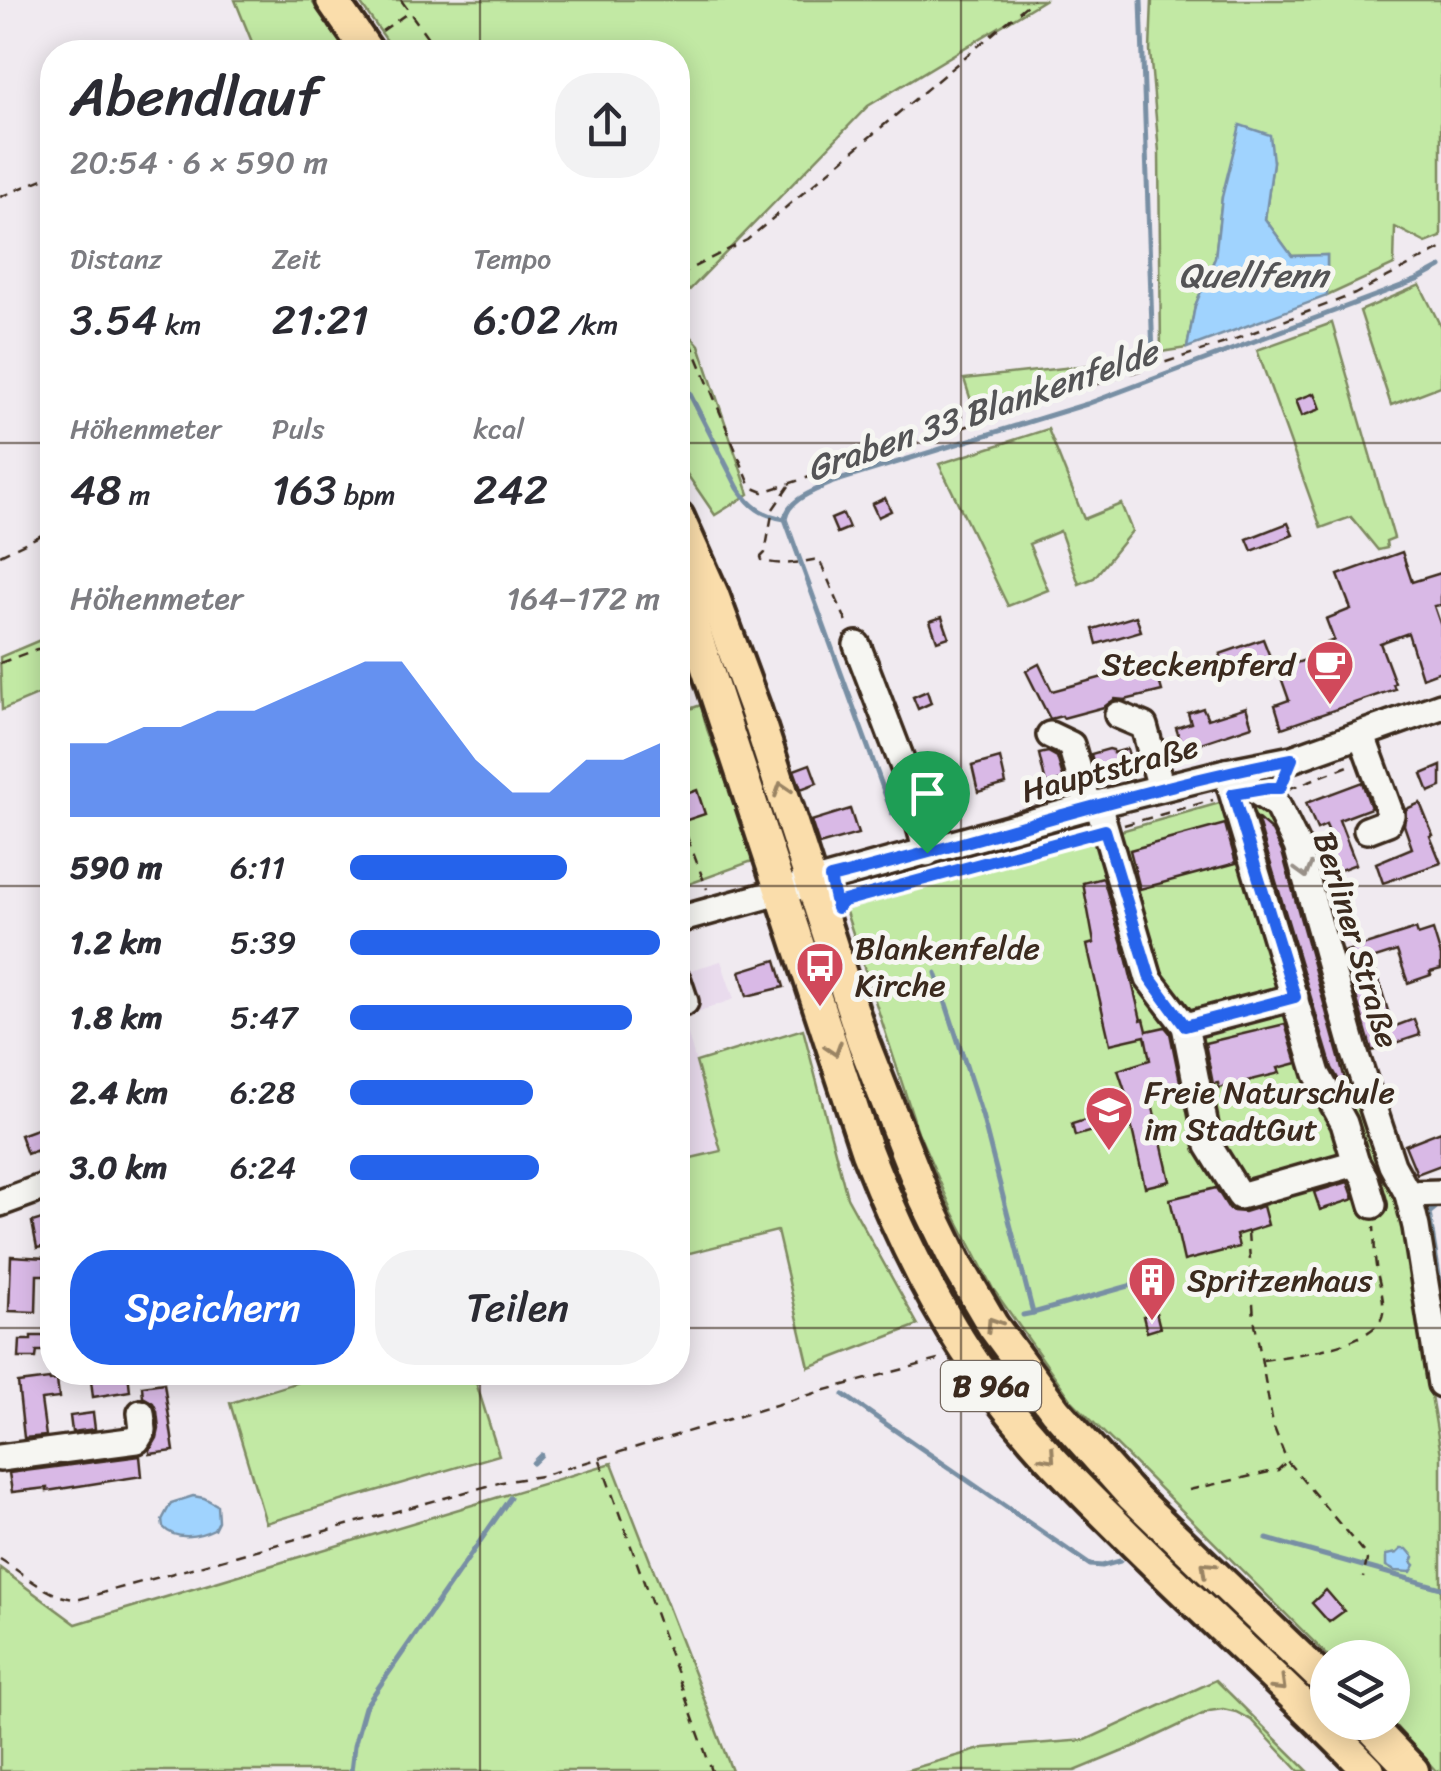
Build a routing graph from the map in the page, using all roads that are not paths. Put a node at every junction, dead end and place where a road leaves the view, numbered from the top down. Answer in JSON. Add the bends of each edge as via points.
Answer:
{"nodes":[{"id":1,"x":332,"y":0,"type":"edge"},
{"id":2,"x":360,"y":40,"type":"edge"},
{"id":3,"x":690,"y":544,"type":"edge"},
{"id":4,"x":690,"y":616,"type":"edge"},
{"id":5,"x":856,"y":645,"type":"road end"},
{"id":6,"x":1441,"y":706,"type":"edge"},
{"id":7,"x":1118,"y":715,"type":"dead end"},
{"id":8,"x":1050,"y":735,"type":"dead end"},
{"id":9,"x":1362,"y":736,"type":"junction"},
{"id":10,"x":1292,"y":759,"type":"junction"},
{"id":11,"x":1230,"y":783,"type":"junction"},
{"id":12,"x":1160,"y":788,"type":"junction"},
{"id":13,"x":1282,"y":794,"type":"junction"},
{"id":14,"x":1093,"y":806,"type":"junction"},
{"id":15,"x":1367,"y":830,"type":"dead end"},
{"id":16,"x":927,"y":853,"type":"junction"},
{"id":17,"x":821,"y":880,"type":"junction"},
{"id":18,"x":780,"y":890,"type":"junction"},
{"id":19,"x":690,"y":916,"type":"edge"},
{"id":20,"x":1295,"y":997,"type":"junction"},
{"id":21,"x":1185,"y":1026,"type":"junction"},
{"id":22,"x":1375,"y":1113,"type":"junction"},
{"id":23,"x":1340,"y":1124,"type":"junction"},
{"id":24,"x":1356,"y":1162,"type":"junction"},
{"id":25,"x":40,"y":1188,"type":"edge"},
{"id":26,"x":1441,"y":1192,"type":"edge"},
{"id":27,"x":1408,"y":1194,"type":"junction"},
{"id":28,"x":0,"y":1203,"type":"edge"},
{"id":29,"x":1373,"y":1205,"type":"road end"},
{"id":30,"x":1441,"y":1384,"type":"edge"},
{"id":31,"x":141,"y":1413,"type":"dead end"},
{"id":32,"x":0,"y":1458,"type":"edge"},
{"id":33,"x":1310,"y":1667,"type":"edge"},
{"id":34,"x":1383,"y":1740,"type":"edge"},
{"id":35,"x":1370,"y":1771,"type":"edge"},
{"id":36,"x":1413,"y":1771,"type":"edge"}],
"edges":[{"from":1,"to":2,"type":"main road"},
{"from":17,"to":3,"type":"main road","number":"B 96a","one_way":true},
{"from":4,"to":18,"type":"main road","number":"B 96a"},
{"from":5,"to":16,"type":"street","via":[[905,770]]},
{"from":6,"to":9,"type":"street","name":"Hauptstraße"},
{"from":7,"to":12,"type":"street","via":[[1144,726]]},
{"from":8,"to":14,"type":"street","via":[[1070,745]]},
{"from":9,"to":10,"type":"street","name":"Hauptstraße"},
{"from":9,"to":15,"type":"street","via":[[1391,815]]},
{"from":10,"to":11,"type":"street","name":"Hauptstraße"},
{"from":10,"to":13,"type":"street"},
{"from":11,"to":12,"type":"street","name":"Hauptstraße"},
{"from":11,"to":13,"type":"street","name":"Berliner Straße"},
{"from":11,"to":20,"type":"street"},
{"from":12,"to":14,"type":"street","name":"Hauptstraße"},
{"from":13,"to":22,"type":"street","name":"Berliner Straße","one_way":true},
{"from":14,"to":16,"type":"street","name":"Hauptstraße"},
{"from":14,"to":21,"type":"street","via":[[1150,978]]},
{"from":16,"to":17,"type":"street","name":"Hauptstraße"},
{"from":17,"to":18,"type":"street","name":"Hauptstraße"},
{"from":33,"to":17,"type":"main road","number":"B 96a","one_way":true,"via":[[1123,1486],[993,1326],[900,1138],[863,1042]]},
{"from":18,"to":19,"type":"street","name":"Hauptstraße"},
{"from":18,"to":35,"type":"main road","number":"B 96a","one_way":true,"via":[[891,1214],[966,1351],[1069,1478]]},
{"from":20,"to":21,"type":"street"},
{"from":20,"to":23,"type":"street"},
{"from":21,"to":24,"type":"street","via":[[1209,1146],[1240,1196]]},
{"from":22,"to":23,"type":"street"},
{"from":22,"to":27,"type":"street","name":"Berliner Straße"},
{"from":23,"to":24,"type":"street"},
{"from":24,"to":29,"type":"street"},
{"from":25,"to":28,"type":"street"},
{"from":26,"to":27,"type":"street"},
{"from":27,"to":30,"type":"street","name":"Berliner Straße"},
{"from":31,"to":32,"type":"street","via":[[137,1440]]},
{"from":34,"to":36,"type":"main road"}]}
